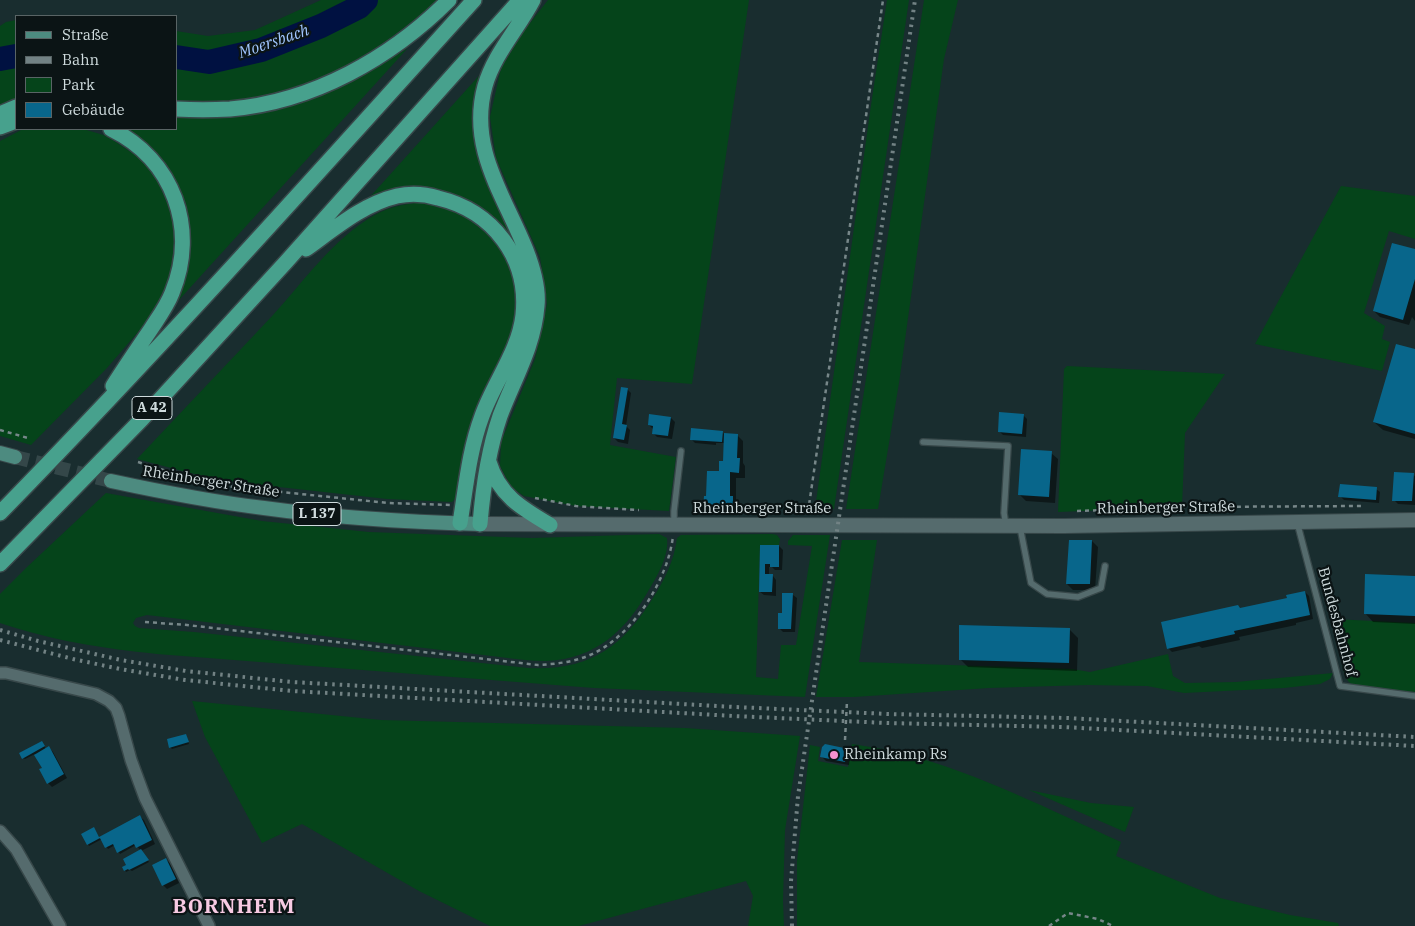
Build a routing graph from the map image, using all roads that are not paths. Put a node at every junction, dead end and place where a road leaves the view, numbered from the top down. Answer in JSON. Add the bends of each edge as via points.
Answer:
{"nodes":[{"id":1,"x":449,"y":0,"type":"edge"},
{"id":2,"x":474,"y":0,"type":"edge"},
{"id":3,"x":520,"y":0,"type":"edge"},
{"id":4,"x":533,"y":0,"type":"edge"},
{"id":5,"x":15,"y":107,"type":"edge"},
{"id":6,"x":178,"y":109,"type":"edge"},
{"id":7,"x":0,"y":114,"type":"edge"},
{"id":8,"x":15,"y":121,"type":"edge"},
{"id":9,"x":0,"y":127,"type":"edge"},
{"id":10,"x":113,"y":130,"type":"edge"},
{"id":11,"x":286,"y":262,"type":"junction"},
{"id":12,"x":88,"y":423,"type":"junction"},
{"id":13,"x":923,"y":442,"type":"dead end"},
{"id":14,"x":680,"y":451,"type":"dead end"},
{"id":15,"x":0,"y":453,"type":"edge"},
{"id":16,"x":15,"y":457,"type":"tunnel mouth"},
{"id":17,"x":488,"y":460,"type":"junction"},
{"id":18,"x":111,"y":482,"type":"tunnel mouth"},
{"id":19,"x":0,"y":513,"type":"edge"},
{"id":20,"x":1415,"y":520,"type":"edge"},
{"id":21,"x":1296,"y":522,"type":"junction"},
{"id":22,"x":460,"y":523,"type":"junction"},
{"id":23,"x":480,"y":524,"type":"junction"},
{"id":24,"x":550,"y":525,"type":"junction"},
{"id":25,"x":674,"y":525,"type":"junction"},
{"id":26,"x":1013,"y":526,"type":"junction"},
{"id":27,"x":0,"y":564,"type":"edge"},
{"id":28,"x":1105,"y":566,"type":"dead end"},
{"id":29,"x":0,"y":673,"type":"edge"},
{"id":30,"x":1415,"y":696,"type":"edge"},
{"id":31,"x":0,"y":831,"type":"edge"},
{"id":32,"x":60,"y":926,"type":"edge"},
{"id":33,"x":209,"y":926,"type":"edge"}],
"edges":[{"from":1,"to":6,"type":"highway","via":[[408,37],[346,75],[311,90],[245,107]]},
{"from":2,"to":12,"type":"highway","number":"A 42"},
{"from":3,"to":11,"type":"highway","number":"A 42"},
{"from":4,"to":17,"type":"highway","via":[[493,65],[481,104],[484,150],[531,263],[537,303],[529,346],[501,414]]},
{"from":5,"to":7,"type":"highway"},
{"from":8,"to":9,"type":"highway"},
{"from":10,"to":12,"type":"highway","via":[[140,147],[169,184],[182,226],[183,252],[172,295]]},
{"from":11,"to":22,"type":"highway","via":[[366,207],[398,196],[417,194],[456,202],[471,210],[498,232],[510,249],[523,284],[522,321],[516,342],[478,426]]},
{"from":11,"to":27,"type":"highway","number":"A 42","via":[[142,419]]},
{"from":12,"to":19,"type":"highway","number":"A 42"},
{"from":13,"to":26,"type":"lane","via":[[1008,446],[1004,513]]},
{"from":14,"to":25,"type":"lane"},
{"from":15,"to":16,"type":"main road"},
{"from":17,"to":23,"type":"highway"},
{"from":17,"to":24,"type":"highway","via":[[502,489],[515,502]]},
{"from":18,"to":22,"type":"main road","name":"Rheinberger Straße","number":"L 137","via":[[265,508]]},
{"from":20,"to":21,"type":"main road","name":"Rheinberger Straße","number":"L 137"},
{"from":21,"to":26,"type":"main road","name":"Rheinberger Straße","number":"L 137"},
{"from":21,"to":30,"type":"lane","name":"Bundesbahnhof","via":[[1340,686]]},
{"from":22,"to":23,"type":"main road","name":"Rheinberger Straße","number":"L 137"},
{"from":23,"to":24,"type":"main road","name":"Rheinberger Straße","number":"L 137"},
{"from":24,"to":25,"type":"main road","name":"Rheinberger Straße","number":"L 137"},
{"from":25,"to":26,"type":"main road","name":"Rheinberger Straße","number":"L 137"},
{"from":26,"to":28,"type":"lane","via":[[1030,583],[1047,594],[1078,597],[1101,588]]},
{"from":29,"to":33,"type":"street","via":[[96,694],[116,708],[145,798]]},
{"from":31,"to":32,"type":"street","via":[[16,849]]}]}
